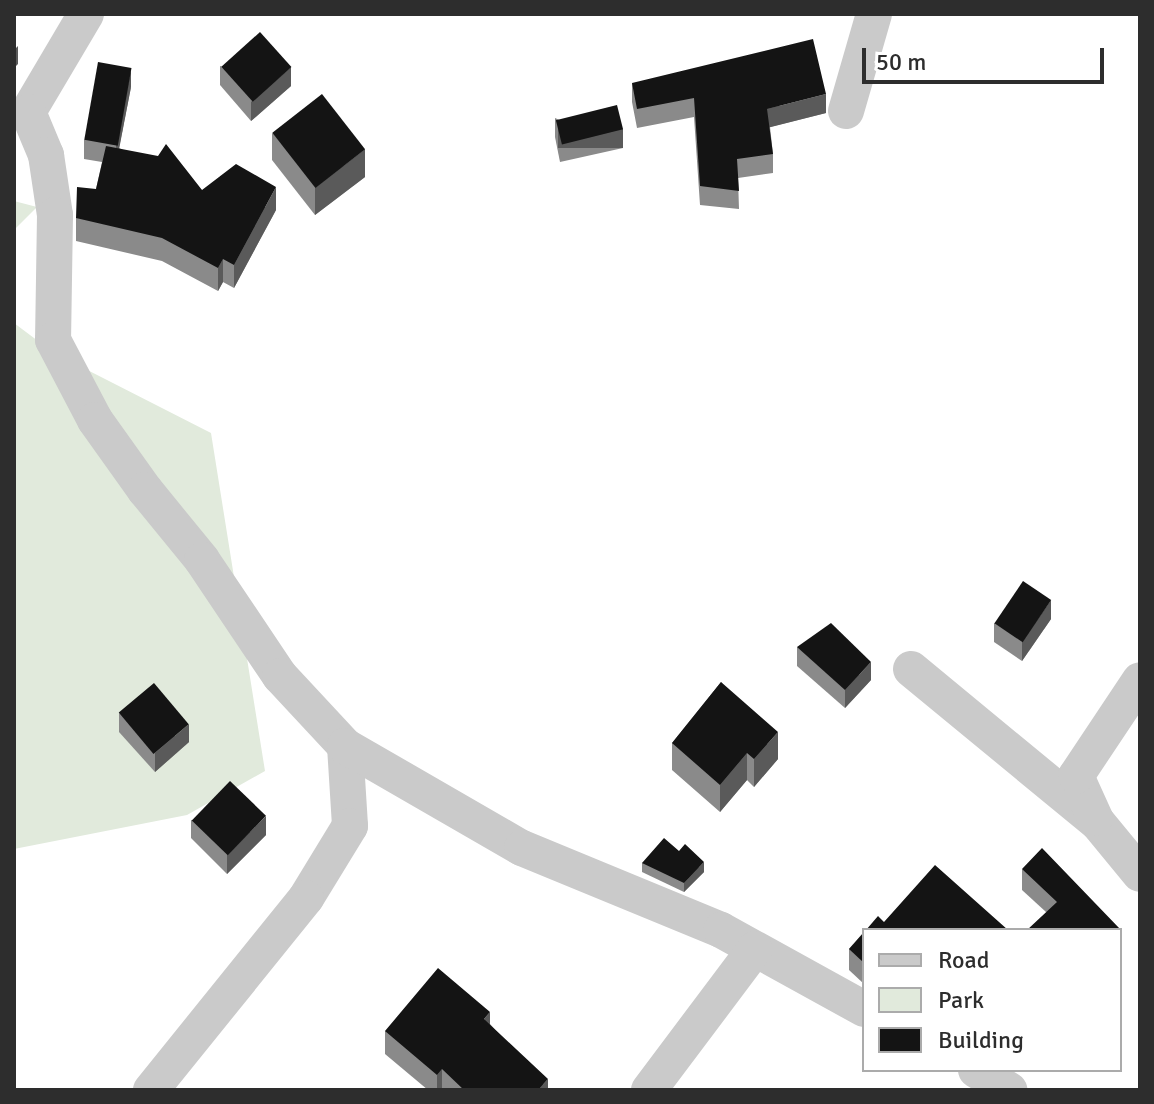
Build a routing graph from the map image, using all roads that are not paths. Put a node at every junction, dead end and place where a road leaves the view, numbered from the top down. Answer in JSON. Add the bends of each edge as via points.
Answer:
{"nodes":[{"id":1,"x":86,"y":14,"type":"edge"},
{"id":2,"x":874,"y":14,"type":"edge"},
{"id":3,"x":21,"y":109,"type":"edge"},
{"id":4,"x":846,"y":111,"type":"dead end"},
{"id":5,"x":911,"y":669,"type":"dead end"},
{"id":6,"x":1140,"y":680,"type":"edge"},
{"id":7,"x":345,"y":746,"type":"junction"},
{"id":8,"x":1098,"y":823,"type":"junction"},
{"id":9,"x":1140,"y":874,"type":"edge"},
{"id":10,"x":755,"y":949,"type":"junction"},
{"id":11,"x":862,"y":1008,"type":"edge"},
{"id":12,"x":979,"y":1072,"type":"edge"},
{"id":13,"x":151,"y":1090,"type":"edge"},
{"id":14,"x":649,"y":1090,"type":"edge"},
{"id":15,"x":1009,"y":1090,"type":"edge"}],
"edges":[{"from":1,"to":3,"type":"street"},
{"from":2,"to":4,"type":"street"},
{"from":3,"to":7,"type":"street","via":[[46,155],[55,215],[53,340],[103,432],[202,560],[280,676]]},
{"from":5,"to":8,"type":"street"},
{"from":6,"to":8,"type":"street","via":[[1076,776]]},
{"from":7,"to":10,"type":"street","via":[[522,848]]},
{"from":7,"to":13,"type":"street","via":[[350,826],[306,898]]},
{"from":8,"to":9,"type":"street"},
{"from":10,"to":11,"type":"street"},
{"from":10,"to":14,"type":"street"},
{"from":12,"to":15,"type":"street"}]}
